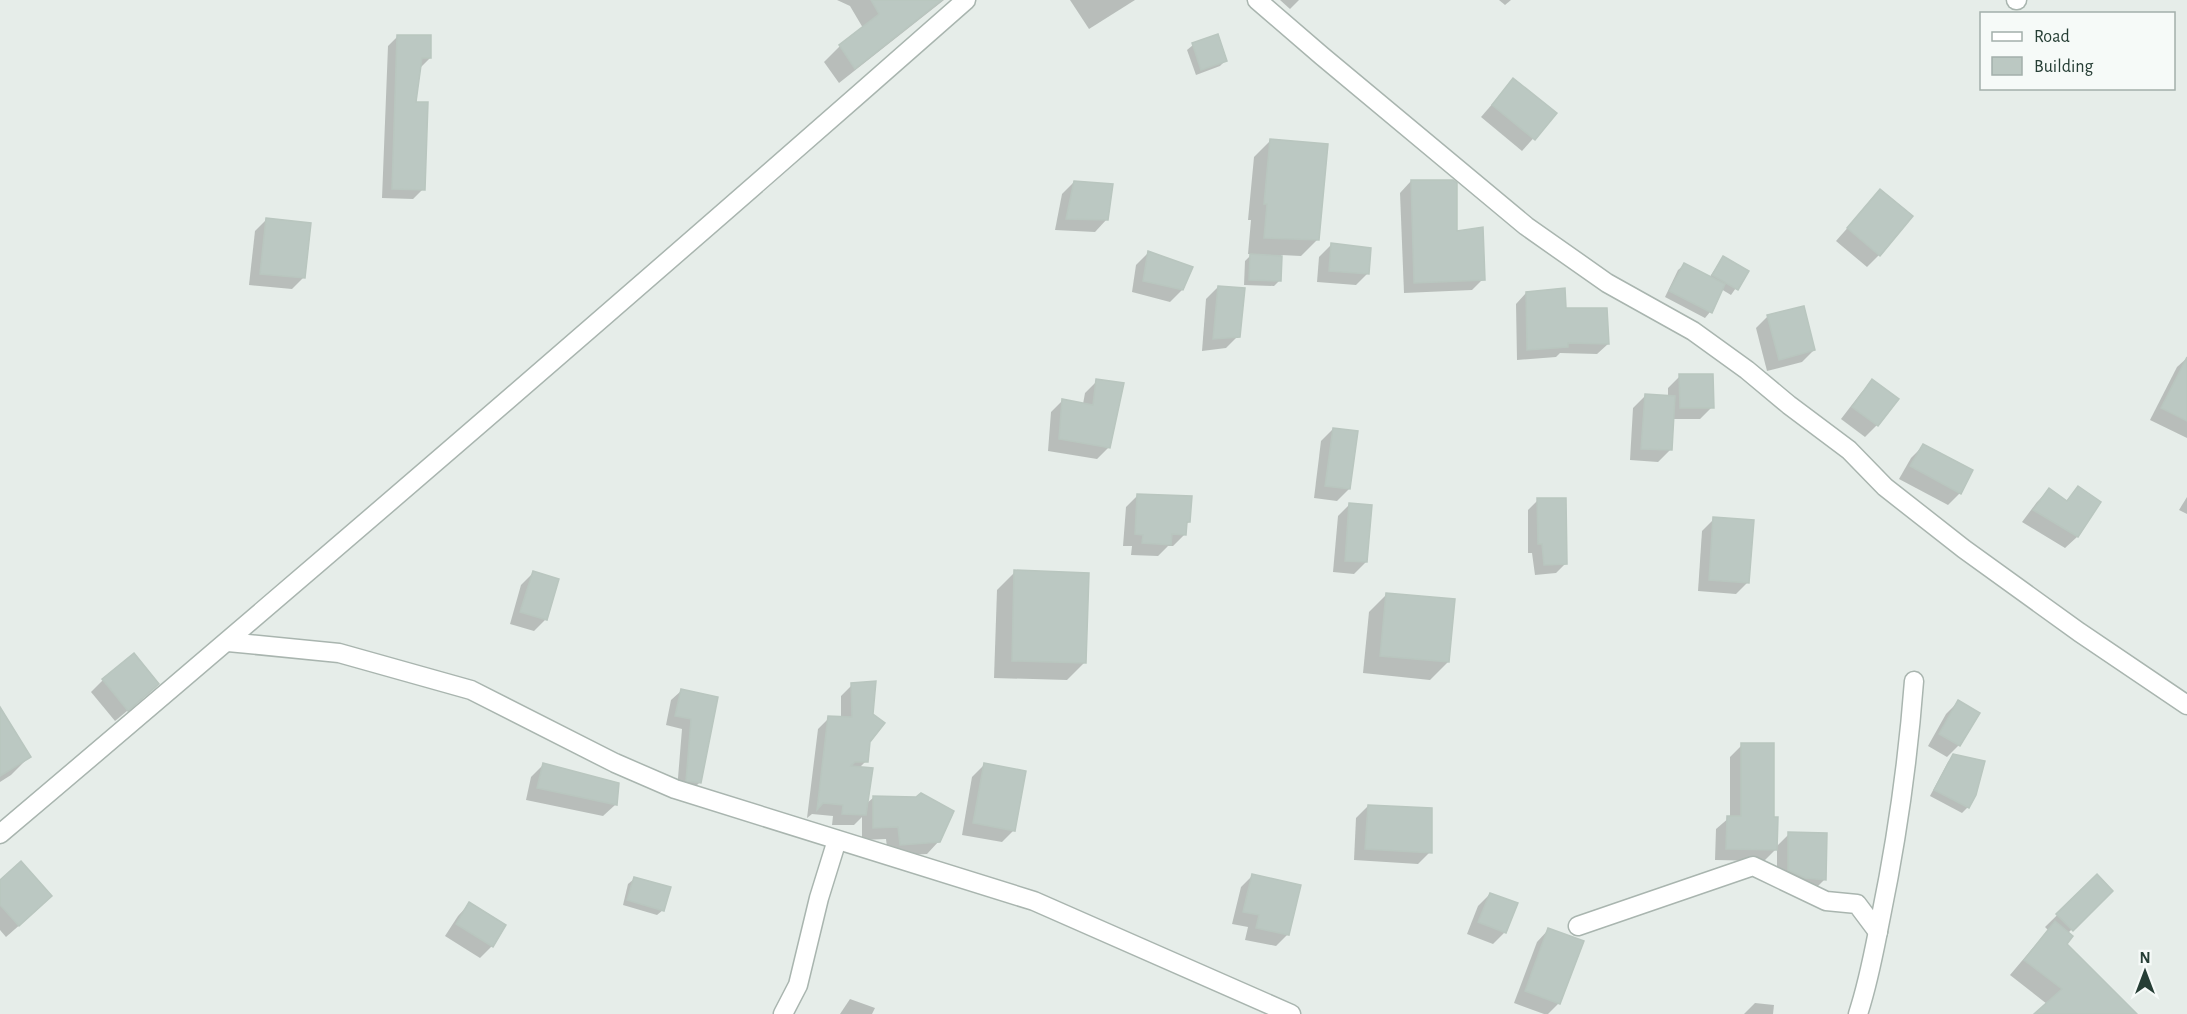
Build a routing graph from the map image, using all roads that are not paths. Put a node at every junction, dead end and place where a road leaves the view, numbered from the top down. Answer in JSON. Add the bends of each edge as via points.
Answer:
{"nodes":[{"id":1,"x":966,"y":0,"type":"edge"},
{"id":2,"x":1257,"y":0,"type":"edge"},
{"id":3,"x":228,"y":642,"type":"junction"},
{"id":4,"x":1914,"y":681,"type":"dead end"},
{"id":5,"x":2187,"y":705,"type":"edge"},
{"id":6,"x":0,"y":834,"type":"edge"},
{"id":7,"x":837,"y":840,"type":"junction"},
{"id":8,"x":1578,"y":926,"type":"dead end"},
{"id":9,"x":1878,"y":932,"type":"junction"},
{"id":10,"x":783,"y":1014,"type":"edge"},
{"id":11,"x":1291,"y":1014,"type":"edge"},
{"id":12,"x":1858,"y":1014,"type":"edge"}],
"edges":[{"from":1,"to":3,"type":"street"},
{"from":2,"to":5,"type":"street","via":[[1526,226],[1606,283],[1693,331],[1747,370],[1850,450],[1885,488],[1964,549]]},
{"from":3,"to":6,"type":"street"},
{"from":3,"to":7,"type":"street","via":[[339,653],[471,690],[675,789]]},
{"from":4,"to":9,"type":"street","via":[[1896,842]]},
{"from":7,"to":10,"type":"street","via":[[798,985]]},
{"from":7,"to":11,"type":"street","via":[[1034,901]]},
{"from":8,"to":9,"type":"street","via":[[1753,866],[1826,901],[1857,904]]},
{"from":9,"to":12,"type":"street"}]}
